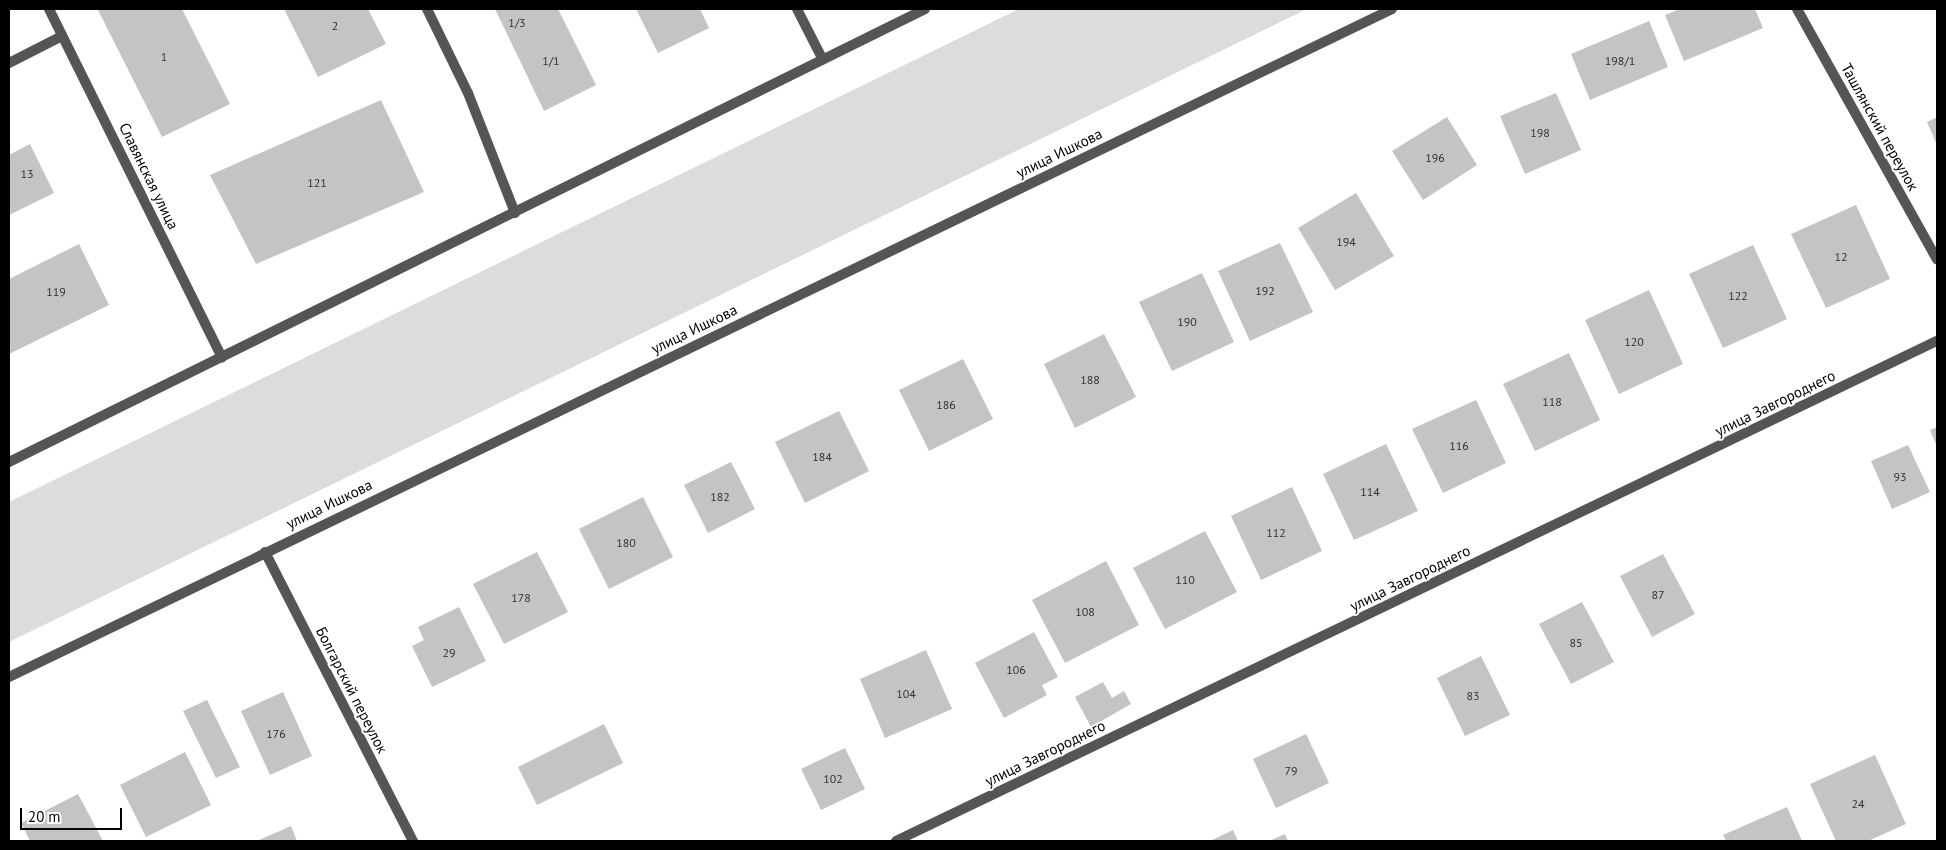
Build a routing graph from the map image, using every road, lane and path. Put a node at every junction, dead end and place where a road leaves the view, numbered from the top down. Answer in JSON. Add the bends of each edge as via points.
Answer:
{"nodes":[{"id":1,"x":49,"y":9,"type":"edge"},
{"id":2,"x":427,"y":9,"type":"edge"},
{"id":3,"x":797,"y":9,"type":"edge"},
{"id":4,"x":925,"y":9,"type":"edge"},
{"id":5,"x":1392,"y":9,"type":"edge"},
{"id":6,"x":1797,"y":9,"type":"edge"},
{"id":7,"x":62,"y":36,"type":"junction"},
{"id":8,"x":822,"y":58,"type":"junction"},
{"id":9,"x":9,"y":63,"type":"edge"},
{"id":10,"x":514,"y":213,"type":"junction"},
{"id":11,"x":1937,"y":260,"type":"edge"},
{"id":12,"x":1937,"y":341,"type":"edge"},
{"id":13,"x":222,"y":357,"type":"junction"},
{"id":14,"x":9,"y":462,"type":"edge"},
{"id":15,"x":265,"y":552,"type":"junction"},
{"id":16,"x":9,"y":677,"type":"edge"},
{"id":17,"x":413,"y":841,"type":"edge"},
{"id":18,"x":896,"y":841,"type":"edge"}],
"edges":[{"from":1,"to":7,"type":"street","name":"Славянская улица"},
{"from":2,"to":10,"type":"street","via":[[468,93]]},
{"from":3,"to":8,"type":"street"},
{"from":4,"to":8,"type":"street"},
{"from":5,"to":15,"type":"street","name":"улица Ишкова"},
{"from":6,"to":11,"type":"street","name":"Ташлянский переулок"},
{"from":7,"to":9,"type":"street"},
{"from":7,"to":13,"type":"street","name":"Славянская улица"},
{"from":8,"to":10,"type":"street"},
{"from":10,"to":13,"type":"street"},
{"from":12,"to":18,"type":"street","name":"улица Завгороднего"},
{"from":13,"to":14,"type":"street"},
{"from":15,"to":16,"type":"street","name":"улица Ишкова"},
{"from":15,"to":17,"type":"street","name":"Болгарский переулок"}]}
